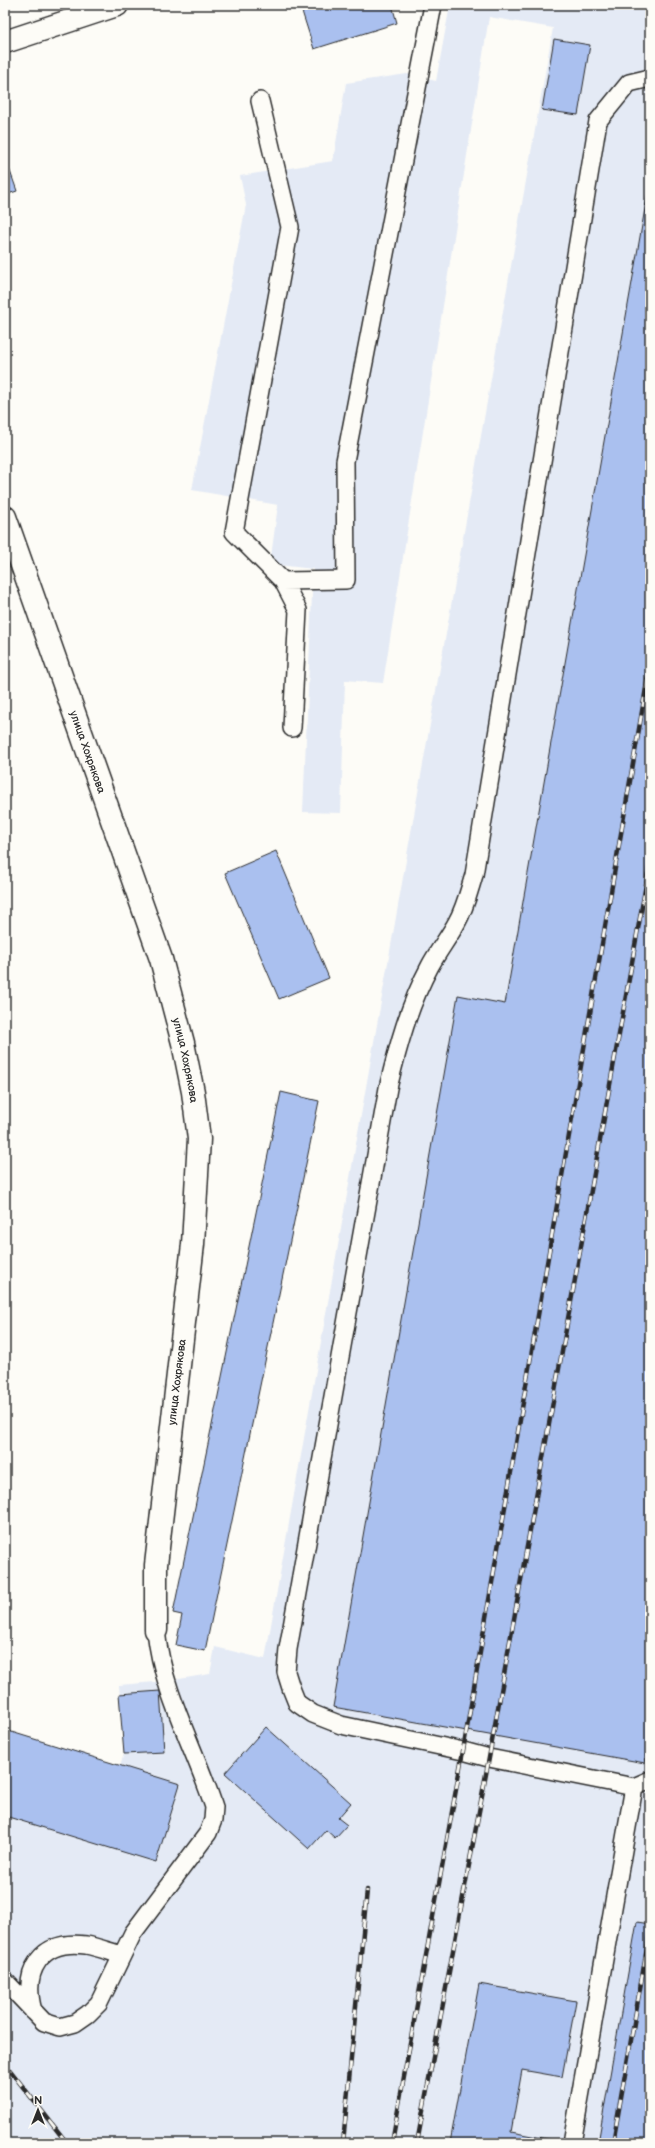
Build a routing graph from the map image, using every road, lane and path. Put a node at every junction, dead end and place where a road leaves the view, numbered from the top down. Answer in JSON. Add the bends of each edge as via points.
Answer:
{"nodes":[{"id":1,"x":117,"y":5,"type":"edge"},
{"id":2,"x":432,"y":5,"type":"edge"},
{"id":3,"x":87,"y":10,"type":"edge"},
{"id":4,"x":5,"y":42,"type":"edge"},
{"id":5,"x":650,"y":78,"type":"edge"},
{"id":6,"x":260,"y":101,"type":"dead end"},
{"id":7,"x":5,"y":517,"type":"edge"},
{"id":8,"x":283,"y":581,"type":"junction"},
{"id":9,"x":292,"y":728,"type":"dead end"},
{"id":10,"x":156,"y":1630,"type":"joint"},
{"id":11,"x":650,"y":1780,"type":"edge"},
{"id":12,"x":634,"y":1787,"type":"junction"},
{"id":13,"x":122,"y":1955,"type":"junction"},
{"id":14,"x":5,"y":1981,"type":"edge"},
{"id":15,"x":33,"y":2012,"type":"junction"},
{"id":16,"x":572,"y":2143,"type":"edge"}],
"edges":[{"from":1,"to":3,"type":"street"},
{"from":2,"to":8,"type":"lane","via":[[345,461],[346,580]]},
{"from":3,"to":4,"type":"street"},
{"from":5,"to":12,"type":"lane","via":[[629,83],[598,120],[474,875],[458,920],[430,966],[416,996],[396,1050],[286,1672],[297,1703],[313,1714],[341,1725]]},
{"from":6,"to":8,"type":"lane","via":[[290,227],[234,532]]},
{"from":7,"to":10,"type":"street","name":"улица Хохрякова","via":[[161,959],[193,1092],[199,1139],[194,1229],[156,1565]]},
{"from":8,"to":9,"type":"lane","via":[[298,610]]},
{"from":10,"to":13,"type":"lane","via":[[158,1652],[167,1681],[214,1807],[213,1820],[199,1846],[133,1933]]},
{"from":11,"to":12,"type":"lane"},
{"from":12,"to":16,"type":"lane"},
{"from":13,"to":15,"type":"lane","via":[[99,2003],[75,2023],[60,2027],[44,2022]]},
{"from":13,"to":15,"type":"lane","via":[[86,1945],[56,1947],[47,1952],[36,1964],[30,1980],[29,1995]]},
{"from":14,"to":15,"type":"lane"}]}
